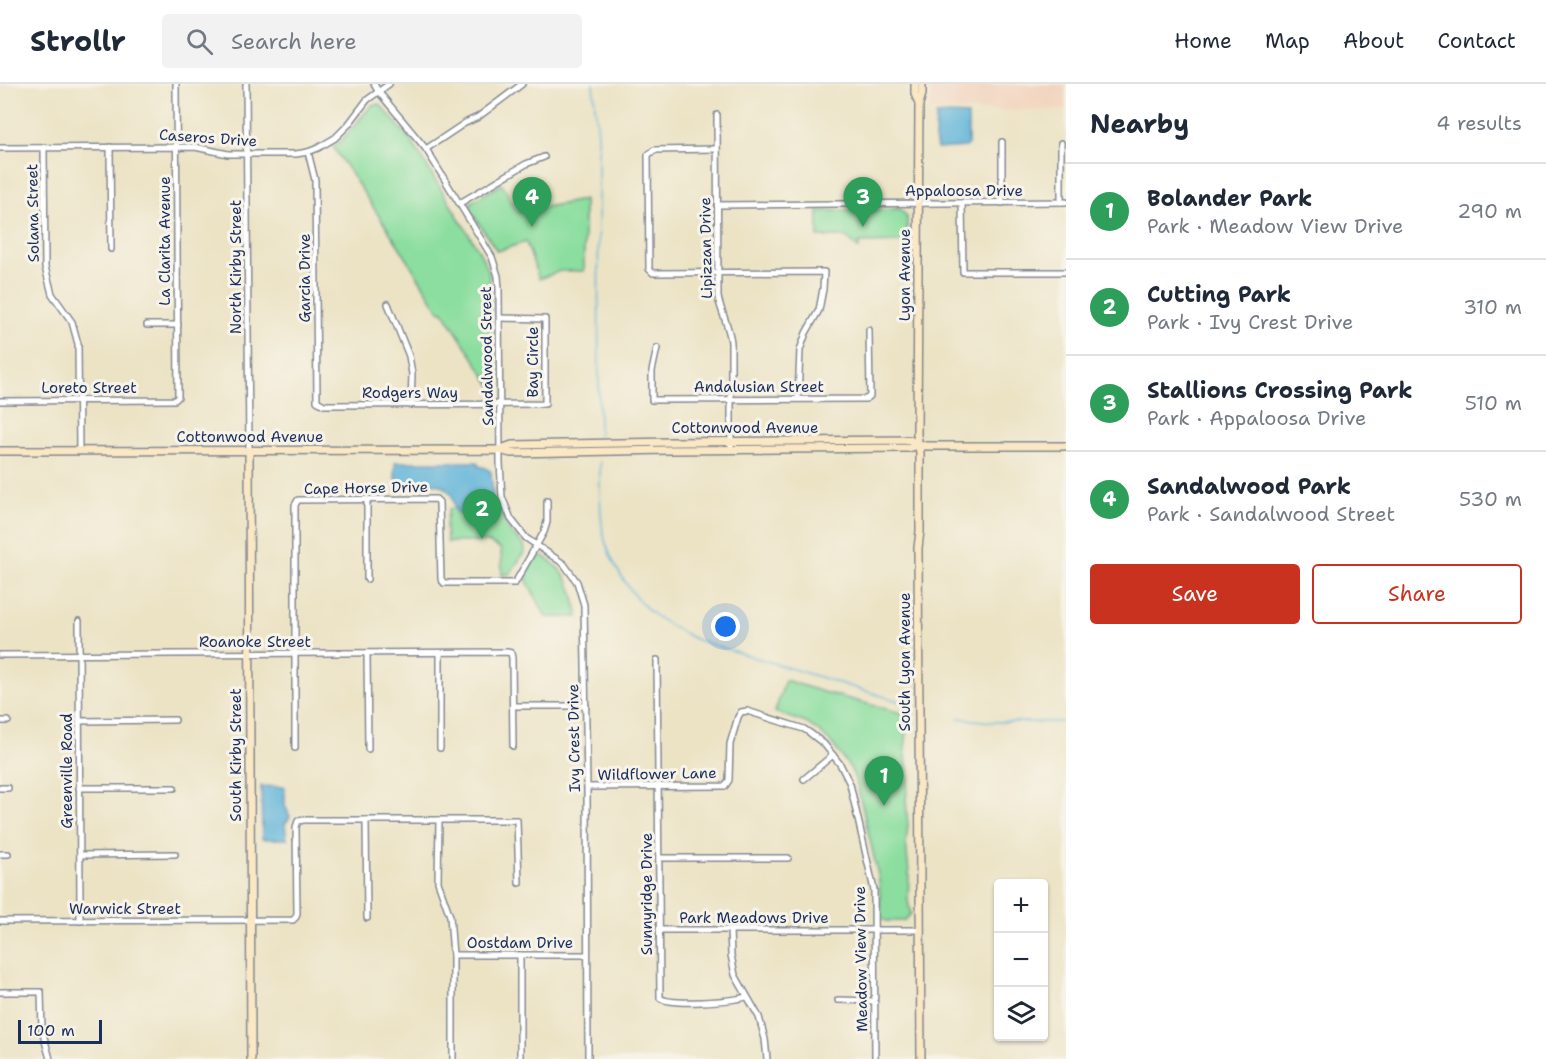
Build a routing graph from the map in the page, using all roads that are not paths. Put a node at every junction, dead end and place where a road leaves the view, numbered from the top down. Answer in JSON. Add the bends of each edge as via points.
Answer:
{"nodes":[{"id":1,"x":176,"y":84,"type":"edge"},
{"id":2,"x":246,"y":84,"type":"edge"},
{"id":3,"x":374,"y":84,"type":"edge"},
{"id":4,"x":389,"y":84,"type":"edge"},
{"id":5,"x":522,"y":84,"type":"edge"},
{"id":6,"x":915,"y":84,"type":"edge"},
{"id":7,"x":922,"y":84,"type":"edge"},
{"id":8,"x":378,"y":91,"type":"junction"},
{"id":9,"x":919,"y":104,"type":"junction"},
{"id":10,"x":717,"y":115,"type":"dead end"},
{"id":11,"x":1002,"y":142,"type":"dead end"},
{"id":12,"x":1061,"y":143,"type":"dead end"},
{"id":13,"x":44,"y":147,"type":"junction"},
{"id":14,"x":110,"y":147,"type":"junction"},
{"id":15,"x":177,"y":147,"type":"junction"},
{"id":16,"x":0,"y":148,"type":"edge"},
{"id":17,"x":426,"y":149,"type":"junction"},
{"id":18,"x":716,"y":149,"type":"junction"},
{"id":19,"x":308,"y":152,"type":"junction"},
{"id":20,"x":247,"y":154,"type":"junction"},
{"id":21,"x":544,"y":157,"type":"dead end"},
{"id":22,"x":1064,"y":202,"type":"edge"},
{"id":23,"x":460,"y":203,"type":"junction"},
{"id":24,"x":919,"y":203,"type":"junction"},
{"id":25,"x":962,"y":203,"type":"junction"},
{"id":26,"x":1002,"y":203,"type":"junction"},
{"id":27,"x":717,"y":205,"type":"junction"},
{"id":28,"x":111,"y":249,"type":"dead end"},
{"id":29,"x":1066,"y":272,"type":"edge"},
{"id":30,"x":717,"y":273,"type":"junction"},
{"id":31,"x":388,"y":304,"type":"dead end"},
{"id":32,"x":500,"y":318,"type":"junction"},
{"id":33,"x":147,"y":325,"type":"dead end"},
{"id":34,"x":178,"y":325,"type":"junction"},
{"id":35,"x":869,"y":330,"type":"dead end"},
{"id":36,"x":657,"y":348,"type":"dead end"},
{"id":37,"x":178,"y":397,"type":"joint"},
{"id":38,"x":731,"y":399,"type":"junction"},
{"id":39,"x":798,"y":399,"type":"junction"},
{"id":40,"x":0,"y":400,"type":"edge"},
{"id":41,"x":79,"y":400,"type":"junction"},
{"id":42,"x":320,"y":404,"type":"joint"},
{"id":43,"x":500,"y":404,"type":"junction"},
{"id":44,"x":411,"y":405,"type":"junction"},
{"id":45,"x":731,"y":445,"type":"junction"},
{"id":46,"x":918,"y":445,"type":"junction"},
{"id":47,"x":1066,"y":446,"type":"edge"},
{"id":48,"x":79,"y":450,"type":"junction"},
{"id":49,"x":249,"y":450,"type":"junction"},
{"id":50,"x":500,"y":450,"type":"junction"},
{"id":51,"x":0,"y":451,"type":"edge"},
{"id":52,"x":367,"y":499,"type":"junction"},
{"id":53,"x":547,"y":501,"type":"dead end"},
{"id":54,"x":537,"y":545,"type":"junction"},
{"id":55,"x":367,"y":579,"type":"dead end"},
{"id":56,"x":79,"y":621,"type":"dead end"},
{"id":57,"x":367,"y":653,"type":"junction"},
{"id":58,"x":440,"y":653,"type":"junction"},
{"id":59,"x":250,"y":654,"type":"junction"},
{"id":60,"x":294,"y":654,"type":"junction"},
{"id":61,"x":0,"y":655,"type":"edge"},
{"id":62,"x":79,"y":655,"type":"junction"},
{"id":63,"x":657,"y":660,"type":"dead end"},
{"id":64,"x":513,"y":706,"type":"junction"},
{"id":65,"x":586,"y":706,"type":"junction"},
{"id":66,"x":175,"y":720,"type":"dead end"},
{"id":67,"x":0,"y":721,"type":"edge"},
{"id":68,"x":8,"y":721,"type":"dead end"},
{"id":69,"x":79,"y":722,"type":"junction"},
{"id":70,"x":513,"y":746,"type":"dead end"},
{"id":71,"x":295,"y":748,"type":"dead end"},
{"id":72,"x":440,"y":748,"type":"dead end"},
{"id":73,"x":368,"y":749,"type":"dead end"},
{"id":74,"x":833,"y":755,"type":"junction"},
{"id":75,"x":804,"y":778,"type":"dead end"},
{"id":76,"x":727,"y":784,"type":"joint"},
{"id":77,"x":587,"y":787,"type":"junction"},
{"id":78,"x":658,"y":787,"type":"junction"},
{"id":79,"x":0,"y":788,"type":"edge"},
{"id":80,"x":8,"y":788,"type":"dead end"},
{"id":81,"x":79,"y":788,"type":"junction"},
{"id":82,"x":174,"y":788,"type":"dead end"},
{"id":83,"x":366,"y":820,"type":"junction"},
{"id":84,"x":439,"y":820,"type":"junction"},
{"id":85,"x":0,"y":854,"type":"edge"},
{"id":86,"x":8,"y":854,"type":"dead end"},
{"id":87,"x":175,"y":854,"type":"dead end"},
{"id":88,"x":80,"y":855,"type":"junction"},
{"id":89,"x":659,"y":858,"type":"junction"},
{"id":90,"x":788,"y":858,"type":"dead end"},
{"id":91,"x":519,"y":883,"type":"dead end"},
{"id":92,"x":367,"y":918,"type":"dead end"},
{"id":93,"x":250,"y":920,"type":"junction"},
{"id":94,"x":0,"y":921,"type":"edge"},
{"id":95,"x":80,"y":921,"type":"junction"},
{"id":96,"x":659,"y":930,"type":"junction"},
{"id":97,"x":730,"y":930,"type":"junction"},
{"id":98,"x":874,"y":930,"type":"junction"},
{"id":99,"x":921,"y":930,"type":"junction"},
{"id":100,"x":453,"y":955,"type":"junction"},
{"id":101,"x":520,"y":955,"type":"junction"},
{"id":102,"x":587,"y":955,"type":"junction"},
{"id":103,"x":0,"y":992,"type":"edge"},
{"id":104,"x":746,"y":997,"type":"junction"},
{"id":105,"x":838,"y":1000,"type":"dead end"},
{"id":106,"x":874,"y":1001,"type":"junction"},
{"id":107,"x":50,"y":1059,"type":"edge"},
{"id":108,"x":251,"y":1059,"type":"edge"},
{"id":109,"x":453,"y":1059,"type":"edge"},
{"id":110,"x":520,"y":1059,"type":"edge"},
{"id":111,"x":588,"y":1059,"type":"edge"},
{"id":112,"x":767,"y":1059,"type":"edge"},
{"id":113,"x":875,"y":1059,"type":"edge"},
{"id":114,"x":921,"y":1059,"type":"edge"}],
"edges":[{"from":1,"to":15,"type":"street","name":"La Clarita Avenue"},
{"from":2,"to":20,"type":"street","name":"North Kirby Street"},
{"from":3,"to":8,"type":"street","name":"Sandalwood Street"},
{"from":4,"to":8,"type":"street","name":"Caseros Drive"},
{"from":5,"to":17,"type":"street"},
{"from":6,"to":9,"type":"street","name":"Lyon Avenue"},
{"from":7,"to":9,"type":"street","name":"Lyon Avenue"},
{"from":8,"to":17,"type":"street","name":"Sandalwood Street"},
{"from":8,"to":19,"type":"street","name":"Caseros Drive","via":[[335,138]]},
{"from":9,"to":24,"type":"street","name":"Lyon Avenue"},
{"from":10,"to":18,"type":"street","name":"Lipizzan Drive"},
{"from":11,"to":26,"type":"street"},
{"from":12,"to":22,"type":"street"},
{"from":13,"to":14,"type":"street","name":"Caseros Drive"},
{"from":13,"to":16,"type":"street","name":"Caseros Drive"},
{"from":13,"to":41,"type":"street","name":"Solana Street","via":[[45,267],[52,294],[77,336]]},
{"from":14,"to":15,"type":"street","name":"Caseros Drive"},
{"from":14,"to":28,"type":"street"},
{"from":15,"to":20,"type":"street","name":"Caseros Drive"},
{"from":15,"to":34,"type":"street","name":"La Clarita Avenue"},
{"from":17,"to":23,"type":"street","name":"Sandalwood Street"},
{"from":18,"to":27,"type":"street","name":"Lipizzan Drive"},
{"from":18,"to":30,"type":"street","via":[[654,150],[648,155],[649,269],[653,273]]},
{"from":19,"to":20,"type":"street","name":"Caseros Drive"},
{"from":19,"to":42,"type":"street","name":"Garcia Drive","via":[[315,180]]},
{"from":20,"to":49,"type":"street","name":"North Kirby Street"},
{"from":21,"to":23,"type":"street"},
{"from":22,"to":26,"type":"street","name":"Appaloosa Drive"},
{"from":23,"to":32,"type":"street","name":"Sandalwood Street","via":[[495,267]]},
{"from":24,"to":25,"type":"street","name":"Appaloosa Drive"},
{"from":24,"to":27,"type":"street","name":"Appaloosa Drive"},
{"from":24,"to":46,"type":"street","name":"Lyon Avenue"},
{"from":25,"to":26,"type":"street","name":"Appaloosa Drive"},
{"from":25,"to":29,"type":"street","via":[[963,272]]},
{"from":27,"to":30,"type":"street","name":"Lipizzan Drive"},
{"from":30,"to":38,"type":"street","name":"Lipizzan Drive","via":[[720,305],[731,342]]},
{"from":30,"to":39,"type":"street","via":[[824,272],[819,310],[800,350]]},
{"from":31,"to":44,"type":"street","via":[[411,364]]},
{"from":32,"to":43,"type":"street","name":"Sandalwood Street"},
{"from":32,"to":43,"type":"street","name":"Bay Circle","via":[[545,319],[545,404]]},
{"from":33,"to":34,"type":"street"},
{"from":34,"to":37,"type":"street","name":"La Clarita Avenue"},
{"from":35,"to":39,"type":"street","name":"Andalusian Street","via":[[870,396]]},
{"from":36,"to":38,"type":"street","name":"Andalusian Street","via":[[652,400]]},
{"from":37,"to":41,"type":"street","name":"Loreto Street"},
{"from":38,"to":39,"type":"street","name":"Andalusian Street"},
{"from":38,"to":45,"type":"street","name":"Lipizzan Drive"},
{"from":40,"to":41,"type":"street","name":"Loreto Street"},
{"from":41,"to":48,"type":"street","name":"Solana Street"},
{"from":42,"to":44,"type":"street","name":"Rodgers Way"},
{"from":43,"to":44,"type":"street","name":"Rodgers Way"},
{"from":43,"to":50,"type":"street","name":"Sandalwood Street"},
{"from":45,"to":46,"type":"street","name":"Cottonwood Avenue","via":[[909,448]]},
{"from":45,"to":50,"type":"street","name":"Cottonwood Avenue","via":[[512,445]]},
{"from":46,"to":47,"type":"street","name":"Cottonwood Avenue"},
{"from":46,"to":99,"type":"street","name":"South Lyon Avenue"},
{"from":48,"to":49,"type":"street","name":"Cottonwood Avenue"},
{"from":48,"to":51,"type":"street","name":"Cottonwood Avenue"},
{"from":49,"to":50,"type":"street","name":"Cottonwood Avenue"},
{"from":49,"to":59,"type":"street","name":"South Kirby Street"},
{"from":50,"to":54,"type":"street","name":"Ivy Crest Drive","via":[[506,508],[518,528]]},
{"from":52,"to":54,"type":"street","name":"Cape Horse Drive","via":[[440,502],[444,583],[515,583]]},
{"from":52,"to":55,"type":"street"},
{"from":52,"to":60,"type":"street","name":"Cape Horse Drive","via":[[298,500],[295,505]]},
{"from":53,"to":54,"type":"street","via":[[546,527]]},
{"from":54,"to":65,"type":"street","name":"Ivy Crest Drive","via":[[564,564],[582,593]]},
{"from":56,"to":62,"type":"street","name":"Greenville Road"},
{"from":57,"to":58,"type":"street","name":"Roanoke Street"},
{"from":57,"to":60,"type":"street","name":"Roanoke Street"},
{"from":57,"to":73,"type":"street"},
{"from":58,"to":64,"type":"street","name":"Roanoke Street","via":[[511,653]]},
{"from":58,"to":72,"type":"street"},
{"from":59,"to":60,"type":"street","name":"Roanoke Street"},
{"from":59,"to":62,"type":"street","name":"Roanoke Street"},
{"from":59,"to":93,"type":"street","name":"South Kirby Street"},
{"from":60,"to":71,"type":"street"},
{"from":61,"to":62,"type":"street","name":"Roanoke Street"},
{"from":62,"to":69,"type":"street","name":"Greenville Road"},
{"from":63,"to":78,"type":"street","name":"Sunnyridge Drive"},
{"from":64,"to":65,"type":"street"},
{"from":64,"to":70,"type":"street"},
{"from":65,"to":77,"type":"street","name":"Ivy Crest Drive"},
{"from":66,"to":69,"type":"street"},
{"from":67,"to":68,"type":"street"},
{"from":69,"to":81,"type":"street","name":"Greenville Road"},
{"from":74,"to":75,"type":"street"},
{"from":74,"to":76,"type":"street","name":"Meadow View Drive","via":[[804,729],[741,712],[730,744]]},
{"from":74,"to":98,"type":"street","name":"Meadow View Drive","via":[[850,784],[874,890]]},
{"from":76,"to":78,"type":"street","name":"Wildflower Lane"},
{"from":77,"to":78,"type":"street","name":"Wildflower Lane"},
{"from":77,"to":102,"type":"street","name":"Ivy Crest Drive"},
{"from":78,"to":89,"type":"street","name":"Sunnyridge Drive"},
{"from":79,"to":80,"type":"street"},
{"from":81,"to":82,"type":"street"},
{"from":81,"to":88,"type":"street","name":"Greenville Road"},
{"from":83,"to":84,"type":"street"},
{"from":83,"to":92,"type":"street"},
{"from":83,"to":93,"type":"street","name":"Warwick Street","via":[[298,821],[296,917]]},
{"from":84,"to":91,"type":"street","via":[[517,820]]},
{"from":84,"to":100,"type":"street","via":[[438,882],[450,916]]},
{"from":85,"to":86,"type":"street"},
{"from":87,"to":88,"type":"street"},
{"from":88,"to":95,"type":"street","name":"Greenville Road"},
{"from":89,"to":90,"type":"street"},
{"from":89,"to":96,"type":"street","name":"Sunnyridge Drive"},
{"from":93,"to":95,"type":"street","name":"Warwick Street"},
{"from":93,"to":108,"type":"street","name":"South Kirby Street"},
{"from":94,"to":95,"type":"street","name":"Warwick Street"},
{"from":96,"to":97,"type":"street","name":"Park Meadows Drive"},
{"from":96,"to":104,"type":"street","name":"Sunnyridge Drive","via":[[662,1000],[694,1002]]},
{"from":97,"to":98,"type":"street","name":"Park Meadows Drive"},
{"from":97,"to":104,"type":"street","via":[[732,964]]},
{"from":98,"to":99,"type":"street","name":"Park Meadows Drive"},
{"from":98,"to":106,"type":"street","name":"Meadow View Drive"},
{"from":99,"to":114,"type":"street","name":"South Lyon Avenue"},
{"from":100,"to":101,"type":"street","name":"Oostdam Drive"},
{"from":100,"to":109,"type":"street"},
{"from":101,"to":102,"type":"street","name":"Oostdam Drive"},
{"from":101,"to":110,"type":"street"},
{"from":102,"to":111,"type":"street","name":"Ivy Crest Drive"},
{"from":103,"to":107,"type":"street","via":[[41,992],[42,1030]]},
{"from":104,"to":112,"type":"street","via":[[759,1017]]},
{"from":105,"to":106,"type":"street"},
{"from":106,"to":113,"type":"street","name":"Meadow View Drive"}]}
